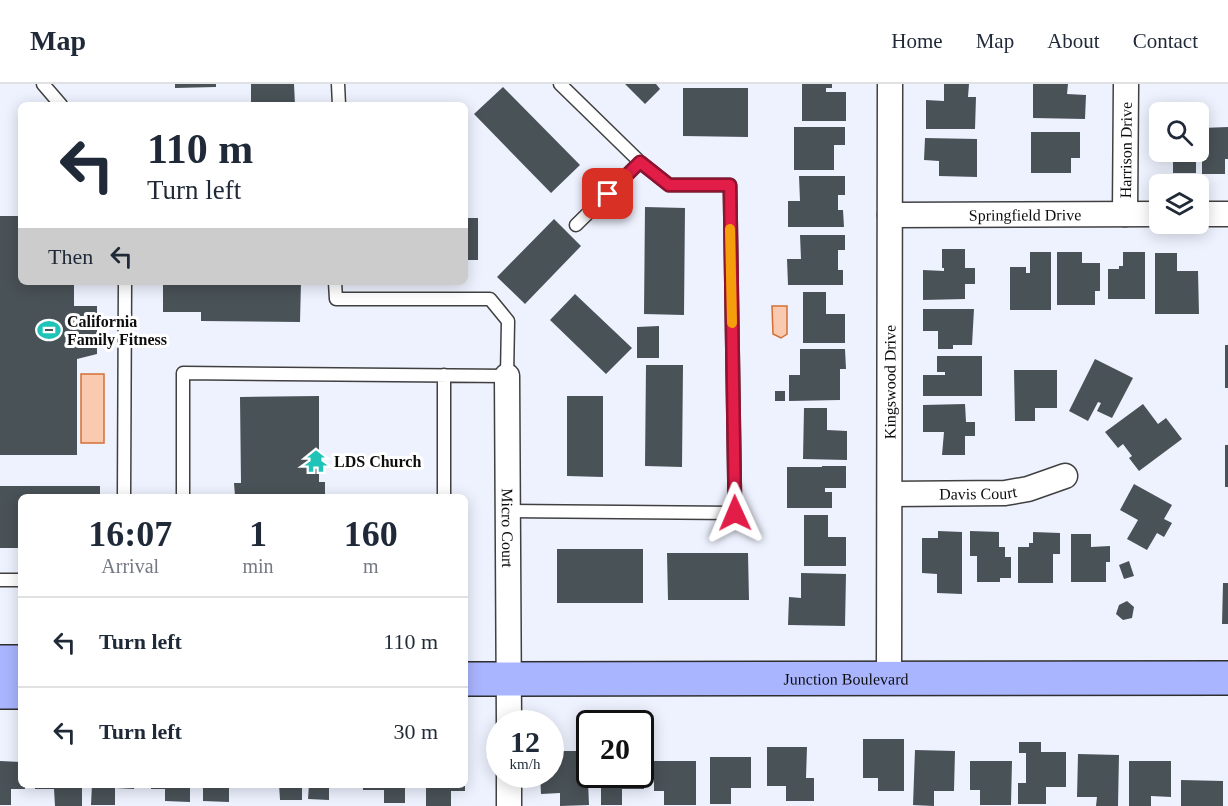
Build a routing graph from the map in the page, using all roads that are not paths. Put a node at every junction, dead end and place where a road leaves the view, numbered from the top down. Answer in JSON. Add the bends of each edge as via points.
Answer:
{"nodes":[{"id":1,"x":43,"y":84,"type":"edge"},
{"id":2,"x":338,"y":84,"type":"edge"},
{"id":3,"x":560,"y":84,"type":"edge"},
{"id":4,"x":890,"y":84,"type":"edge"},
{"id":5,"x":1125,"y":84,"type":"edge"},
{"id":6,"x":58,"y":102,"type":"edge"},
{"id":7,"x":339,"y":102,"type":"edge"},
{"id":8,"x":640,"y":162,"type":"junction"},
{"id":9,"x":1125,"y":214,"type":"junction"},
{"id":10,"x":1149,"y":214,"type":"edge"},
{"id":11,"x":1209,"y":214,"type":"edge"},
{"id":12,"x":1228,"y":214,"type":"edge"},
{"id":13,"x":890,"y":215,"type":"junction"},
{"id":14,"x":576,"y":225,"type":"dead end"},
{"id":15,"x":125,"y":285,"type":"edge"},
{"id":16,"x":336,"y":285,"type":"edge"},
{"id":17,"x":444,"y":375,"type":"junction"},
{"id":18,"x":507,"y":376,"type":"junction"},
{"id":19,"x":1065,"y":476,"type":"dead end"},
{"id":20,"x":124,"y":494,"type":"edge"},
{"id":21,"x":183,"y":494,"type":"edge"},
{"id":22,"x":444,"y":494,"type":"edge"},
{"id":23,"x":890,"y":494,"type":"junction"},
{"id":24,"x":508,"y":511,"type":"junction"},
{"id":25,"x":0,"y":580,"type":"edge"},
{"id":26,"x":18,"y":580,"type":"edge"},
{"id":27,"x":0,"y":662,"type":"edge"},
{"id":28,"x":18,"y":662,"type":"edge"},
{"id":29,"x":1228,"y":678,"type":"edge"},
{"id":30,"x":468,"y":679,"type":"edge"},
{"id":31,"x":508,"y":679,"type":"junction"},
{"id":32,"x":889,"y":679,"type":"junction"},
{"id":33,"x":0,"y":692,"type":"edge"},
{"id":34,"x":18,"y":692,"type":"edge"},
{"id":35,"x":509,"y":710,"type":"edge"},
{"id":36,"x":509,"y":788,"type":"edge"},
{"id":37,"x":509,"y":806,"type":"edge"}],
"edges":[{"from":1,"to":6,"type":"lane"},
{"from":2,"to":7,"type":"lane"},
{"from":3,"to":8,"type":"lane"},
{"from":4,"to":13,"type":"street","name":"Kingswood Drive"},
{"from":5,"to":9,"type":"street","name":"Harrison Drive"},
{"from":8,"to":14,"type":"lane"},
{"from":8,"to":24,"type":"lane","via":[[669,185],[730,185],[735,513]]},
{"from":9,"to":10,"type":"street","name":"Springfield Drive"},
{"from":9,"to":13,"type":"street","name":"Springfield Drive"},
{"from":11,"to":12,"type":"street"},
{"from":13,"to":23,"type":"street","name":"Kingswood Drive"},
{"from":15,"to":20,"type":"lane"},
{"from":16,"to":18,"type":"lane","via":[[336,299],[490,299],[508,321]]},
{"from":17,"to":18,"type":"lane"},
{"from":17,"to":21,"type":"lane","via":[[183,373]]},
{"from":17,"to":22,"type":"lane"},
{"from":18,"to":24,"type":"street","name":"Micro Court"},
{"from":19,"to":23,"type":"street","name":"Davis Court","via":[[1005,493]]},
{"from":23,"to":32,"type":"street","name":"Kingswood Drive"},
{"from":24,"to":31,"type":"street","name":"Micro Court"},
{"from":25,"to":26,"type":"lane"},
{"from":27,"to":28,"type":"main road"},
{"from":29,"to":32,"type":"main road","name":"Junction Boulevard"},
{"from":30,"to":31,"type":"main road","name":"Junction Boulevard"},
{"from":31,"to":32,"type":"main road","name":"Junction Boulevard"},
{"from":31,"to":35,"type":"street","name":"Micro Court"},
{"from":33,"to":34,"type":"main road"},
{"from":36,"to":37,"type":"street"}]}
